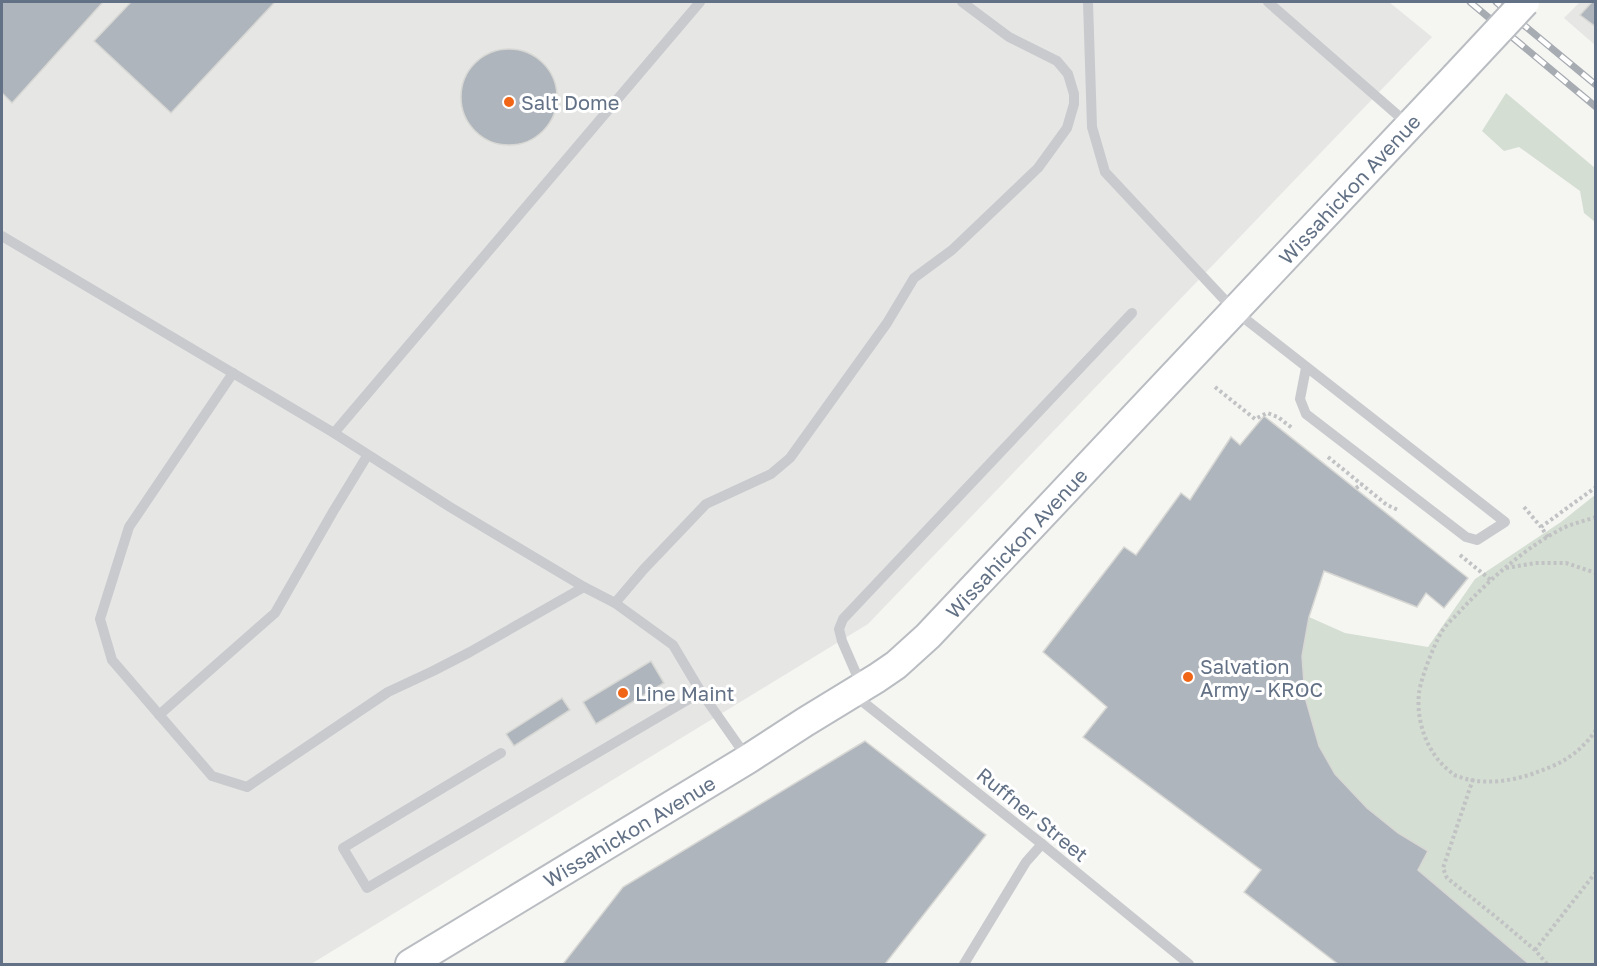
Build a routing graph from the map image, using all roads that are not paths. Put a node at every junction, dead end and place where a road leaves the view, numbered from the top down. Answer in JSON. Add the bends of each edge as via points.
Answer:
{"nodes":[{"id":1,"x":700,"y":2,"type":"edge"},
{"id":2,"x":962,"y":2,"type":"edge"},
{"id":3,"x":1088,"y":2,"type":"edge"},
{"id":4,"x":1268,"y":2,"type":"edge"},
{"id":5,"x":1525,"y":2,"type":"edge"},
{"id":6,"x":1409,"y":125,"type":"junction"},
{"id":7,"x":2,"y":236,"type":"edge"},
{"id":8,"x":1235,"y":311,"type":"junction"},
{"id":9,"x":1132,"y":313,"type":"dead end"},
{"id":10,"x":1306,"y":368,"type":"junction"},
{"id":11,"x":233,"y":373,"type":"junction"},
{"id":12,"x":334,"y":433,"type":"junction"},
{"id":13,"x":367,"y":456,"type":"junction"},
{"id":14,"x":584,"y":587,"type":"junction"},
{"id":15,"x":615,"y":603,"type":"junction"},
{"id":16,"x":857,"y":690,"type":"junction"},
{"id":17,"x":701,"y":693,"type":"junction"},
{"id":18,"x":159,"y":715,"type":"junction"},
{"id":19,"x":501,"y":753,"type":"dead end"},
{"id":20,"x":748,"y":759,"type":"junction"},
{"id":21,"x":1042,"y":844,"type":"junction"},
{"id":22,"x":410,"y":964,"type":"edge"},
{"id":23,"x":964,"y":964,"type":"edge"},
{"id":24,"x":1189,"y":964,"type":"edge"}],
"edges":[{"from":1,"to":12,"type":"lane"},
{"from":2,"to":15,"type":"lane","via":[[1009,37],[1057,61],[1068,74],[1074,104],[1067,128],[1038,168],[952,250],[914,278],[790,458],[771,474],[706,504]]},
{"from":3,"to":8,"type":"lane","via":[[1092,127],[1105,171]]},
{"from":4,"to":6,"type":"lane"},
{"from":5,"to":6,"type":"street","name":"Wissahickon Avenue","bridge":true},
{"from":6,"to":8,"type":"street","name":"Wissahickon Avenue"},
{"from":7,"to":11,"type":"lane"},
{"from":8,"to":10,"type":"lane"},
{"from":8,"to":16,"type":"street","name":"Wissahickon Avenue","via":[[928,636],[896,665]]},
{"from":9,"to":16,"type":"lane","via":[[843,619],[839,629]]},
{"from":10,"to":10,"type":"lane","via":[[1300,399],[1306,414],[1466,537],[1477,540],[1504,522]]},
{"from":11,"to":12,"type":"lane"},
{"from":11,"to":18,"type":"lane","via":[[129,527],[100,619],[112,660]]},
{"from":12,"to":13,"type":"lane"},
{"from":13,"to":14,"type":"lane"},
{"from":13,"to":18,"type":"lane","via":[[275,613]]},
{"from":14,"to":15,"type":"lane"},
{"from":14,"to":18,"type":"lane","via":[[470,652],[388,692],[247,787],[212,776]]},
{"from":15,"to":17,"type":"lane","via":[[673,645]]},
{"from":16,"to":20,"type":"street","name":"Wissahickon Avenue"},
{"from":16,"to":21,"type":"lane","name":"Ruffner Street"},
{"from":17,"to":19,"type":"lane","via":[[367,888],[343,849]]},
{"from":17,"to":20,"type":"lane"},
{"from":20,"to":22,"type":"street","name":"Wissahickon Avenue"},
{"from":21,"to":23,"type":"lane","via":[[1026,862]]},
{"from":21,"to":24,"type":"lane","name":"Ruffner Street"}]}
